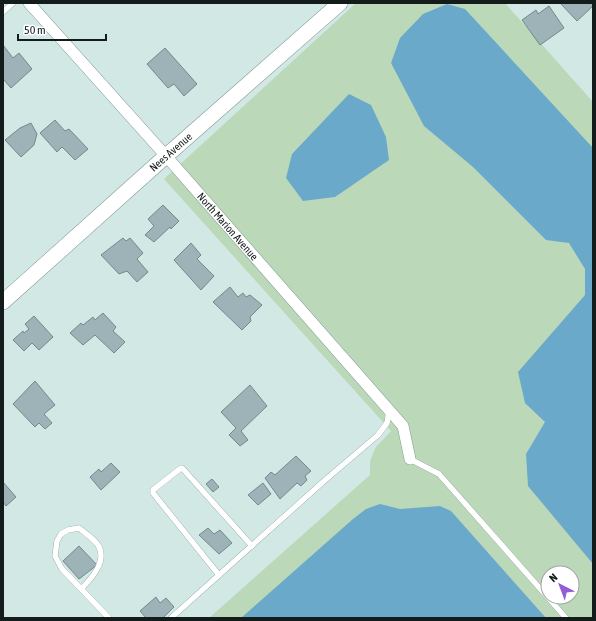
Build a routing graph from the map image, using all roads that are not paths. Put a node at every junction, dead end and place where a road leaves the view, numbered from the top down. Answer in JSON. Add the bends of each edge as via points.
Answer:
{"nodes":[{"id":1,"x":13,"y":3,"type":"edge"},
{"id":2,"x":28,"y":3,"type":"edge"},
{"id":3,"x":340,"y":3,"type":"edge"},
{"id":4,"x":3,"y":12,"type":"edge"},
{"id":5,"x":166,"y":156,"type":"junction"},
{"id":6,"x":3,"y":302,"type":"edge"},
{"id":7,"x":389,"y":411,"type":"junction"},
{"id":8,"x":410,"y":459,"type":"joint"},
{"id":9,"x":252,"y":546,"type":"junction"},
{"id":10,"x":219,"y":575,"type":"junction"},
{"id":11,"x":81,"y":589,"type":"junction"},
{"id":12,"x":109,"y":618,"type":"edge"},
{"id":13,"x":171,"y":618,"type":"edge"},
{"id":14,"x":566,"y":618,"type":"edge"}],
"edges":[{"from":1,"to":4,"type":"lane"},
{"from":2,"to":5,"type":"street","name":"North Marion Avenue"},
{"from":3,"to":5,"type":"main road","name":"Nees Avenue"},
{"from":5,"to":6,"type":"main road","name":"Nees Avenue"},
{"from":5,"to":7,"type":"street","name":"North Marion Avenue"},
{"from":7,"to":8,"type":"street","name":"North Marion Avenue","via":[[402,426]]},
{"from":7,"to":9,"type":"lane","via":[[387,423],[378,435]]},
{"from":8,"to":14,"type":"lane","via":[[439,474]]},
{"from":9,"to":10,"type":"lane"},
{"from":9,"to":10,"type":"lane","via":[[183,468],[153,490],[152,494]]},
{"from":10,"to":13,"type":"lane"},
{"from":11,"to":11,"type":"lane","via":[[62,569],[55,556],[57,541],[61,534],[79,528],[100,550],[97,569]]},
{"from":11,"to":12,"type":"lane"}]}
